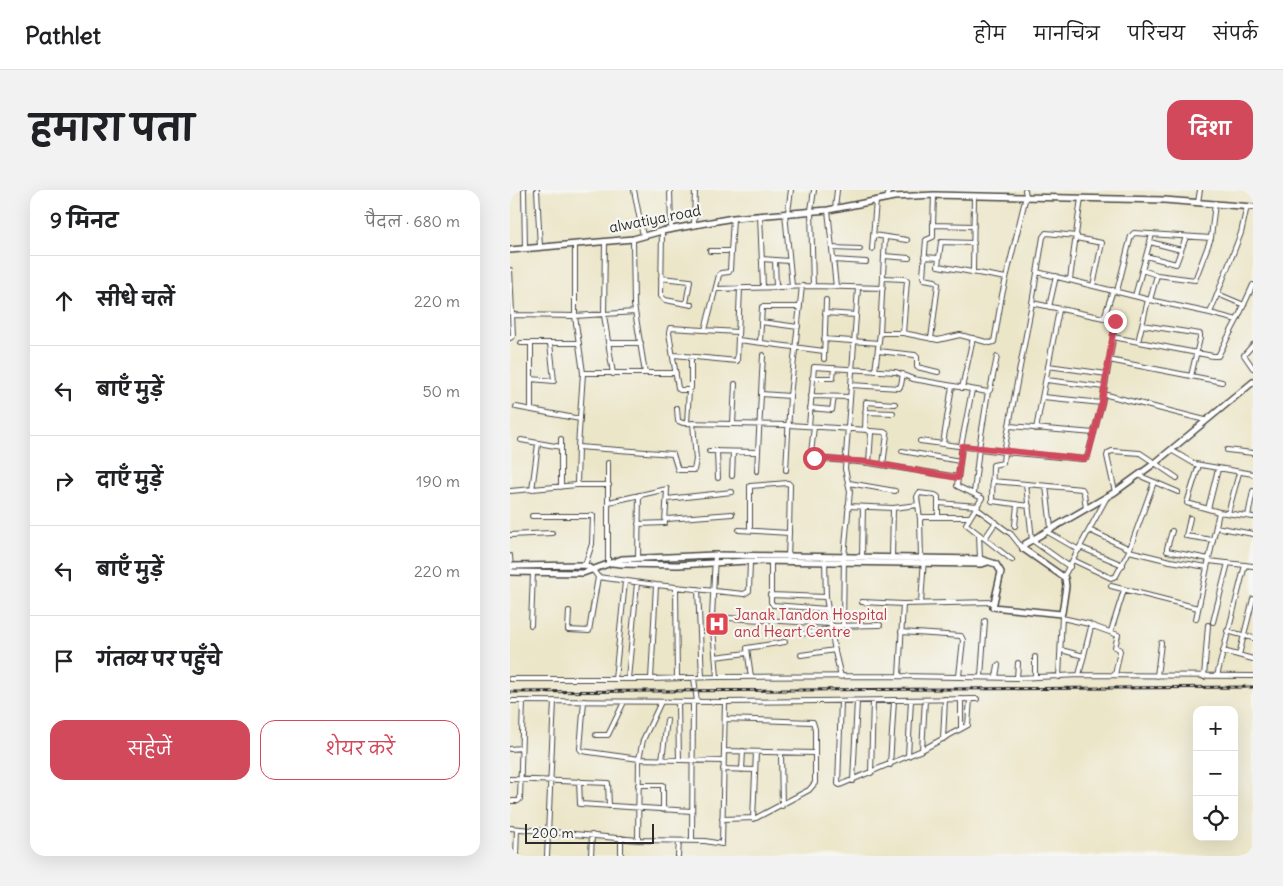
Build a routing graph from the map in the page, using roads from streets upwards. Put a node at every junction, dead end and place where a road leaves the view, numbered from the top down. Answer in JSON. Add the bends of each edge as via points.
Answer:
{"nodes":[{"id":1,"x":524,"y":190,"type":"edge"},
{"id":2,"x":537,"y":190,"type":"edge"},
{"id":3,"x":634,"y":190,"type":"edge"},
{"id":4,"x":670,"y":190,"type":"edge"},
{"id":5,"x":695,"y":190,"type":"edge"},
{"id":6,"x":791,"y":190,"type":"edge"},
{"id":7,"x":814,"y":190,"type":"edge"},
{"id":8,"x":837,"y":190,"type":"edge"},
{"id":9,"x":889,"y":190,"type":"edge"},
{"id":10,"x":972,"y":190,"type":"edge"},
{"id":11,"x":1200,"y":190,"type":"edge"},
{"id":12,"x":936,"y":193,"type":"edge"},
{"id":13,"x":1026,"y":193,"type":"edge"},
{"id":14,"x":973,"y":196,"type":"junction"},
{"id":15,"x":1081,"y":198,"type":"junction"},
{"id":16,"x":887,"y":199,"type":"junction"},
{"id":17,"x":876,"y":201,"type":"junction"},
{"id":18,"x":1198,"y":202,"type":"junction"},
{"id":19,"x":1215,"y":203,"type":"junction"},
{"id":20,"x":1247,"y":206,"type":"junction"},
{"id":21,"x":1253,"y":207,"type":"edge"},
{"id":22,"x":835,"y":209,"type":"junction"},
{"id":23,"x":811,"y":210,"type":"junction"},
{"id":24,"x":828,"y":210,"type":"junction"},
{"id":25,"x":787,"y":213,"type":"junction"},
{"id":26,"x":760,"y":215,"type":"junction"},
{"id":27,"x":733,"y":218,"type":"junction"},
{"id":28,"x":694,"y":225,"type":"junction"},
{"id":29,"x":934,"y":225,"type":"junction"},
{"id":30,"x":974,"y":226,"type":"junction"},
{"id":31,"x":671,"y":229,"type":"junction"},
{"id":32,"x":662,"y":231,"type":"junction"},
{"id":33,"x":1152,"y":234,"type":"junction"},
{"id":34,"x":873,"y":235,"type":"junction"},
{"id":35,"x":643,"y":236,"type":"junction"},
{"id":36,"x":884,"y":237,"type":"junction"},
{"id":37,"x":1077,"y":237,"type":"junction"},
{"id":38,"x":1186,"y":237,"type":"junction"},
{"id":39,"x":1210,"y":238,"type":"junction"},
{"id":40,"x":634,"y":239,"type":"junction"},
{"id":41,"x":907,"y":240,"type":"dead end"},
{"id":42,"x":605,"y":242,"type":"junction"},
{"id":43,"x":1150,"y":242,"type":"junction"},
{"id":44,"x":974,"y":243,"type":"junction"},
{"id":45,"x":575,"y":245,"type":"junction"},
{"id":46,"x":540,"y":247,"type":"junction"},
{"id":47,"x":832,"y":248,"type":"junction"},
{"id":48,"x":525,"y":249,"type":"junction"},
{"id":49,"x":860,"y":249,"type":"dead end"},
{"id":50,"x":872,"y":249,"type":"dead end"},
{"id":51,"x":510,"y":250,"type":"edge"},
{"id":52,"x":1181,"y":250,"type":"junction"},
{"id":53,"x":710,"y":251,"type":"dead end"},
{"id":54,"x":731,"y":251,"type":"junction"},
{"id":55,"x":884,"y":256,"type":"junction"},
{"id":56,"x":1146,"y":256,"type":"junction"},
{"id":57,"x":924,"y":257,"type":"junction"},
{"id":58,"x":909,"y":258,"type":"dead end"},
{"id":59,"x":938,"y":258,"type":"junction"},
{"id":60,"x":762,"y":259,"type":"junction"},
{"id":61,"x":775,"y":260,"type":"junction"},
{"id":62,"x":790,"y":260,"type":"junction"},
{"id":63,"x":833,"y":260,"type":"junction"},
{"id":64,"x":866,"y":262,"type":"dead end"},
{"id":65,"x":510,"y":270,"type":"edge"},
{"id":66,"x":1142,"y":270,"type":"junction"},
{"id":67,"x":973,"y":271,"type":"junction"},
{"id":68,"x":1037,"y":272,"type":"junction"},
{"id":69,"x":1157,"y":274,"type":"junction"},
{"id":70,"x":1056,"y":276,"type":"junction"},
{"id":71,"x":661,"y":278,"type":"junction"},
{"id":72,"x":883,"y":278,"type":"junction"},
{"id":73,"x":1006,"y":278,"type":"junction"},
{"id":74,"x":1070,"y":280,"type":"junction"},
{"id":75,"x":1253,"y":284,"type":"edge"},
{"id":76,"x":792,"y":286,"type":"junction"},
{"id":77,"x":802,"y":286,"type":"junction"},
{"id":78,"x":813,"y":286,"type":"junction"},
{"id":79,"x":1093,"y":286,"type":"junction"},
{"id":80,"x":762,"y":287,"type":"junction"},
{"id":81,"x":776,"y":287,"type":"junction"},
{"id":82,"x":836,"y":287,"type":"junction"},
{"id":83,"x":740,"y":288,"type":"junction"},
{"id":84,"x":858,"y":288,"type":"junction"},
{"id":85,"x":882,"y":288,"type":"junction"},
{"id":86,"x":716,"y":289,"type":"junction"},
{"id":87,"x":1114,"y":290,"type":"junction"},
{"id":88,"x":1218,"y":294,"type":"junction"},
{"id":89,"x":1135,"y":296,"type":"junction"},
{"id":90,"x":826,"y":300,"type":"dead end"},
{"id":91,"x":1149,"y":300,"type":"junction"},
{"id":92,"x":1032,"y":303,"type":"junction"},
{"id":93,"x":686,"y":304,"type":"junction"},
{"id":94,"x":692,"y":305,"type":"dead end"},
{"id":95,"x":1244,"y":305,"type":"junction"},
{"id":96,"x":800,"y":307,"type":"junction"},
{"id":97,"x":1050,"y":307,"type":"junction"},
{"id":98,"x":1059,"y":310,"type":"junction"},
{"id":99,"x":635,"y":312,"type":"junction"},
{"id":100,"x":825,"y":313,"type":"junction"},
{"id":101,"x":1210,"y":313,"type":"junction"},
{"id":102,"x":512,"y":315,"type":"junction"},
{"id":103,"x":604,"y":315,"type":"junction"},
{"id":104,"x":856,"y":315,"type":"junction"},
{"id":105,"x":575,"y":316,"type":"junction"},
{"id":106,"x":1104,"y":318,"type":"junction"},
{"id":107,"x":1237,"y":320,"type":"junction"},
{"id":108,"x":761,"y":322,"type":"junction"},
{"id":109,"x":1142,"y":325,"type":"junction"},
{"id":110,"x":798,"y":327,"type":"junction"},
{"id":111,"x":705,"y":330,"type":"junction"},
{"id":112,"x":738,"y":332,"type":"junction"},
{"id":113,"x":880,"y":332,"type":"junction"},
{"id":114,"x":902,"y":333,"type":"junction"},
{"id":115,"x":1113,"y":337,"type":"junction"},
{"id":116,"x":510,"y":338,"type":"edge"},
{"id":117,"x":973,"y":338,"type":"junction"},
{"id":118,"x":824,"y":339,"type":"junction"},
{"id":119,"x":931,"y":339,"type":"junction"},
{"id":120,"x":738,"y":340,"type":"junction"},
{"id":121,"x":854,"y":341,"type":"junction"},
{"id":122,"x":760,"y":342,"type":"junction"},
{"id":123,"x":1138,"y":342,"type":"junction"},
{"id":124,"x":521,"y":343,"type":"dead end"},
{"id":125,"x":531,"y":343,"type":"junction"},
{"id":126,"x":550,"y":343,"type":"junction"},
{"id":127,"x":579,"y":343,"type":"junction"},
{"id":128,"x":641,"y":343,"type":"junction"},
{"id":129,"x":608,"y":344,"type":"junction"},
{"id":130,"x":878,"y":344,"type":"junction"},
{"id":131,"x":1253,"y":345,"type":"edge"},
{"id":132,"x":796,"y":348,"type":"junction"},
{"id":133,"x":824,"y":351,"type":"junction"},
{"id":134,"x":878,"y":351,"type":"junction"},
{"id":135,"x":1197,"y":353,"type":"junction"},
{"id":136,"x":674,"y":355,"type":"junction"},
{"id":137,"x":763,"y":355,"type":"dead end"},
{"id":138,"x":692,"y":357,"type":"junction"},
{"id":139,"x":997,"y":357,"type":"dead end"},
{"id":140,"x":824,"y":359,"type":"dead end"},
{"id":141,"x":1109,"y":360,"type":"junction"},
{"id":142,"x":1048,"y":366,"type":"junction"},
{"id":143,"x":834,"y":368,"type":"junction"},
{"id":144,"x":1253,"y":368,"type":"edge"},
{"id":145,"x":852,"y":369,"type":"junction"},
{"id":146,"x":875,"y":371,"type":"junction"},
{"id":147,"x":583,"y":372,"type":"junction"},
{"id":148,"x":938,"y":372,"type":"dead end"},
{"id":149,"x":644,"y":373,"type":"junction"},
{"id":150,"x":676,"y":373,"type":"junction"},
{"id":151,"x":613,"y":374,"type":"junction"},
{"id":152,"x":903,"y":374,"type":"junction"},
{"id":153,"x":1107,"y":374,"type":"junction"},
{"id":154,"x":1191,"y":376,"type":"junction"},
{"id":155,"x":812,"y":378,"type":"junction"},
{"id":156,"x":531,"y":379,"type":"junction"},
{"id":157,"x":1046,"y":380,"type":"junction"},
{"id":158,"x":1222,"y":382,"type":"dead end"},
{"id":159,"x":1253,"y":382,"type":"edge"},
{"id":160,"x":735,"y":384,"type":"dead end"},
{"id":161,"x":851,"y":385,"type":"junction"},
{"id":162,"x":952,"y":386,"type":"junction"},
{"id":163,"x":1104,"y":387,"type":"junction"},
{"id":164,"x":962,"y":388,"type":"junction"},
{"id":165,"x":689,"y":390,"type":"junction"},
{"id":166,"x":972,"y":390,"type":"junction"},
{"id":167,"x":988,"y":392,"type":"junction"},
{"id":168,"x":761,"y":394,"type":"junction"},
{"id":169,"x":1103,"y":394,"type":"junction"},
{"id":170,"x":790,"y":396,"type":"junction"},
{"id":171,"x":811,"y":396,"type":"junction"},
{"id":172,"x":834,"y":396,"type":"junction"},
{"id":173,"x":850,"y":397,"type":"junction"},
{"id":174,"x":1043,"y":397,"type":"junction"},
{"id":175,"x":1102,"y":402,"type":"junction"},
{"id":176,"x":895,"y":404,"type":"dead end"},
{"id":177,"x":516,"y":407,"type":"dead end"},
{"id":178,"x":677,"y":408,"type":"dead end"},
{"id":179,"x":810,"y":408,"type":"junction"},
{"id":180,"x":531,"y":409,"type":"junction"},
{"id":181,"x":865,"y":412,"type":"junction"},
{"id":182,"x":893,"y":413,"type":"dead end"},
{"id":183,"x":580,"y":419,"type":"junction"},
{"id":184,"x":1205,"y":420,"type":"junction"},
{"id":185,"x":687,"y":423,"type":"junction"},
{"id":186,"x":693,"y":423,"type":"junction"},
{"id":187,"x":733,"y":424,"type":"junction"},
{"id":188,"x":759,"y":425,"type":"junction"},
{"id":189,"x":789,"y":425,"type":"junction"},
{"id":190,"x":811,"y":426,"type":"junction"},
{"id":191,"x":1010,"y":426,"type":"junction"},
{"id":192,"x":848,"y":428,"type":"junction"},
{"id":193,"x":1036,"y":429,"type":"junction"},
{"id":194,"x":865,"y":430,"type":"junction"},
{"id":195,"x":870,"y":431,"type":"junction"},
{"id":196,"x":1094,"y":433,"type":"junction"},
{"id":197,"x":561,"y":439,"type":"dead end"},
{"id":198,"x":521,"y":440,"type":"dead end"},
{"id":199,"x":920,"y":441,"type":"dead end"},
{"id":200,"x":538,"y":444,"type":"junction"},
{"id":201,"x":943,"y":444,"type":"junction"},
{"id":202,"x":962,"y":446,"type":"junction"},
{"id":203,"x":561,"y":447,"type":"junction"},
{"id":204,"x":578,"y":447,"type":"junction"},
{"id":205,"x":979,"y":448,"type":"junction"},
{"id":206,"x":1171,"y":450,"type":"junction"},
{"id":207,"x":1227,"y":450,"type":"dead end"},
{"id":208,"x":709,"y":451,"type":"dead end"},
{"id":209,"x":902,"y":451,"type":"dead end"},
{"id":210,"x":717,"y":452,"type":"junction"},
{"id":211,"x":734,"y":452,"type":"junction"},
{"id":212,"x":758,"y":452,"type":"junction"},
{"id":213,"x":1004,"y":452,"type":"junction"},
{"id":214,"x":1253,"y":453,"type":"edge"},
{"id":215,"x":846,"y":460,"type":"junction"},
{"id":216,"x":960,"y":461,"type":"junction"},
{"id":217,"x":869,"y":462,"type":"junction"},
{"id":218,"x":608,"y":463,"type":"dead end"},
{"id":219,"x":1155,"y":463,"type":"junction"},
{"id":220,"x":883,"y":465,"type":"junction"},
{"id":221,"x":1199,"y":465,"type":"junction"},
{"id":222,"x":1218,"y":469,"type":"junction"},
{"id":223,"x":786,"y":470,"type":"dead end"},
{"id":224,"x":757,"y":471,"type":"dead end"},
{"id":225,"x":1239,"y":473,"type":"junction"},
{"id":226,"x":1253,"y":474,"type":"edge"},
{"id":227,"x":1138,"y":475,"type":"junction"},
{"id":228,"x":732,"y":476,"type":"dead end"},
{"id":229,"x":718,"y":478,"type":"dead end"},
{"id":230,"x":958,"y":478,"type":"junction"},
{"id":231,"x":1178,"y":478,"type":"dead end"},
{"id":232,"x":992,"y":481,"type":"junction"},
{"id":233,"x":1154,"y":482,"type":"junction"},
{"id":234,"x":849,"y":483,"type":"junction"},
{"id":235,"x":1026,"y":484,"type":"junction"},
{"id":236,"x":577,"y":485,"type":"junction"},
{"id":237,"x":609,"y":485,"type":"junction"},
{"id":238,"x":1046,"y":486,"type":"junction"},
{"id":239,"x":561,"y":487,"type":"junction"},
{"id":240,"x":532,"y":490,"type":"junction"},
{"id":241,"x":510,"y":491,"type":"edge"},
{"id":242,"x":894,"y":491,"type":"dead end"},
{"id":243,"x":1253,"y":491,"type":"edge"},
{"id":244,"x":732,"y":492,"type":"dead end"},
{"id":245,"x":1115,"y":492,"type":"junction"},
{"id":246,"x":1178,"y":492,"type":"dead end"},
{"id":247,"x":974,"y":493,"type":"junction"},
{"id":248,"x":639,"y":495,"type":"junction"},
{"id":249,"x":1106,"y":498,"type":"junction"},
{"id":250,"x":667,"y":499,"type":"junction"},
{"id":251,"x":608,"y":502,"type":"junction"},
{"id":252,"x":938,"y":503,"type":"junction"},
{"id":253,"x":918,"y":505,"type":"junction"},
{"id":254,"x":1017,"y":505,"type":"junction"},
{"id":255,"x":848,"y":506,"type":"junction"},
{"id":256,"x":1029,"y":506,"type":"junction"},
{"id":257,"x":864,"y":507,"type":"junction"},
{"id":258,"x":977,"y":507,"type":"junction"},
{"id":259,"x":894,"y":508,"type":"junction"},
{"id":260,"x":1086,"y":509,"type":"junction"},
{"id":261,"x":1208,"y":509,"type":"junction"},
{"id":262,"x":1219,"y":512,"type":"junction"},
{"id":263,"x":1228,"y":513,"type":"junction"},
{"id":264,"x":732,"y":514,"type":"dead end"},
{"id":265,"x":532,"y":516,"type":"dead end"},
{"id":266,"x":938,"y":516,"type":"junction"},
{"id":267,"x":1248,"y":516,"type":"junction"},
{"id":268,"x":970,"y":517,"type":"junction"},
{"id":269,"x":1253,"y":517,"type":"edge"},
{"id":270,"x":1190,"y":518,"type":"dead end"},
{"id":271,"x":667,"y":519,"type":"junction"},
{"id":272,"x":920,"y":520,"type":"junction"},
{"id":273,"x":996,"y":522,"type":"junction"},
{"id":274,"x":638,"y":524,"type":"junction"},
{"id":275,"x":1015,"y":526,"type":"dead end"},
{"id":276,"x":1216,"y":527,"type":"junction"},
{"id":277,"x":739,"y":530,"type":"dead end"},
{"id":278,"x":750,"y":530,"type":"junction"},
{"id":279,"x":1049,"y":530,"type":"junction"},
{"id":280,"x":1089,"y":530,"type":"junction"},
{"id":281,"x":1172,"y":531,"type":"dead end"},
{"id":282,"x":552,"y":533,"type":"dead end"},
{"id":283,"x":788,"y":533,"type":"junction"},
{"id":284,"x":979,"y":534,"type":"junction"},
{"id":285,"x":1253,"y":534,"type":"edge"},
{"id":286,"x":510,"y":535,"type":"edge"},
{"id":287,"x":985,"y":538,"type":"junction"},
{"id":288,"x":1032,"y":540,"type":"junction"},
{"id":289,"x":1213,"y":540,"type":"junction"},
{"id":290,"x":1024,"y":548,"type":"junction"},
{"id":291,"x":1080,"y":548,"type":"junction"},
{"id":292,"x":1130,"y":550,"type":"junction"},
{"id":293,"x":715,"y":555,"type":"junction"},
{"id":294,"x":510,"y":556,"type":"edge"},
{"id":295,"x":862,"y":557,"type":"junction"},
{"id":296,"x":892,"y":557,"type":"junction"},
{"id":297,"x":638,"y":558,"type":"junction"},
{"id":298,"x":788,"y":559,"type":"junction"},
{"id":299,"x":826,"y":559,"type":"junction"},
{"id":300,"x":980,"y":559,"type":"junction"},
{"id":301,"x":844,"y":560,"type":"junction"},
{"id":302,"x":923,"y":560,"type":"junction"},
{"id":303,"x":1012,"y":560,"type":"dead end"},
{"id":304,"x":1073,"y":560,"type":"junction"},
{"id":305,"x":1209,"y":560,"type":"junction"},
{"id":306,"x":750,"y":561,"type":"junction"},
{"id":307,"x":715,"y":562,"type":"junction"},
{"id":308,"x":771,"y":562,"type":"junction"},
{"id":309,"x":988,"y":562,"type":"junction"},
{"id":310,"x":610,"y":563,"type":"junction"},
{"id":311,"x":1228,"y":563,"type":"junction"},
{"id":312,"x":585,"y":565,"type":"junction"},
{"id":313,"x":1123,"y":565,"type":"junction"},
{"id":314,"x":1245,"y":565,"type":"junction"},
{"id":315,"x":1253,"y":566,"type":"edge"},
{"id":316,"x":1070,"y":567,"type":"junction"},
{"id":317,"x":1207,"y":567,"type":"junction"},
{"id":318,"x":511,"y":569,"type":"edge"},
{"id":319,"x":592,"y":570,"type":"junction"},
{"id":320,"x":533,"y":572,"type":"junction"},
{"id":321,"x":1064,"y":576,"type":"junction"},
{"id":322,"x":598,"y":577,"type":"junction"},
{"id":323,"x":625,"y":582,"type":"junction"},
{"id":324,"x":638,"y":583,"type":"junction"},
{"id":325,"x":656,"y":585,"type":"junction"},
{"id":326,"x":1111,"y":586,"type":"dead end"},
{"id":327,"x":676,"y":588,"type":"junction"},
{"id":328,"x":698,"y":589,"type":"junction"},
{"id":329,"x":712,"y":590,"type":"junction"},
{"id":330,"x":1124,"y":590,"type":"junction"},
{"id":331,"x":770,"y":595,"type":"junction"},
{"id":332,"x":826,"y":597,"type":"junction"},
{"id":333,"x":1253,"y":599,"type":"edge"},
{"id":334,"x":862,"y":602,"type":"dead end"},
{"id":335,"x":993,"y":602,"type":"junction"},
{"id":336,"x":921,"y":603,"type":"junction"},
{"id":337,"x":903,"y":604,"type":"junction"},
{"id":338,"x":1198,"y":608,"type":"junction"},
{"id":339,"x":828,"y":609,"type":"junction"},
{"id":340,"x":569,"y":611,"type":"dead end"},
{"id":341,"x":1062,"y":616,"type":"junction"},
{"id":342,"x":712,"y":617,"type":"junction"},
{"id":343,"x":1196,"y":619,"type":"dead end"},
{"id":344,"x":985,"y":622,"type":"dead end"},
{"id":345,"x":1213,"y":622,"type":"dead end"},
{"id":346,"x":531,"y":625,"type":"dead end"},
{"id":347,"x":880,"y":625,"type":"dead end"},
{"id":348,"x":1090,"y":625,"type":"junction"},
{"id":349,"x":1208,"y":625,"type":"dead end"},
{"id":350,"x":831,"y":626,"type":"junction"},
{"id":351,"x":843,"y":626,"type":"junction"},
{"id":352,"x":1111,"y":631,"type":"junction"},
{"id":353,"x":1228,"y":631,"type":"junction"},
{"id":354,"x":901,"y":632,"type":"junction"},
{"id":355,"x":801,"y":634,"type":"dead end"},
{"id":356,"x":1243,"y":635,"type":"junction"},
{"id":357,"x":1253,"y":638,"type":"edge"},
{"id":358,"x":785,"y":642,"type":"dead end"},
{"id":359,"x":1161,"y":643,"type":"dead end"},
{"id":360,"x":835,"y":650,"type":"junction"},
{"id":361,"x":1061,"y":650,"type":"junction"},
{"id":362,"x":1223,"y":651,"type":"junction"},
{"id":363,"x":747,"y":653,"type":"junction"},
{"id":364,"x":801,"y":655,"type":"dead end"},
{"id":365,"x":1239,"y":655,"type":"junction"},
{"id":366,"x":1084,"y":656,"type":"junction"},
{"id":367,"x":715,"y":657,"type":"junction"},
{"id":368,"x":1035,"y":658,"type":"dead end"},
{"id":369,"x":1253,"y":658,"type":"edge"},
{"id":370,"x":1018,"y":662,"type":"dead end"},
{"id":371,"x":998,"y":665,"type":"dead end"},
{"id":372,"x":1079,"y":675,"type":"junction"},
{"id":373,"x":1115,"y":675,"type":"junction"},
{"id":374,"x":899,"y":676,"type":"junction"},
{"id":375,"x":959,"y":676,"type":"junction"},
{"id":376,"x":980,"y":676,"type":"junction"},
{"id":377,"x":1060,"y":676,"type":"junction"},
{"id":378,"x":1156,"y":676,"type":"junction"},
{"id":379,"x":1204,"y":676,"type":"junction"},
{"id":380,"x":1216,"y":676,"type":"junction"},
{"id":381,"x":1253,"y":676,"type":"edge"},
{"id":382,"x":702,"y":677,"type":"junction"},
{"id":383,"x":717,"y":677,"type":"junction"},
{"id":384,"x":751,"y":677,"type":"junction"},
{"id":385,"x":841,"y":677,"type":"junction"},
{"id":386,"x":996,"y":677,"type":"junction"},
{"id":387,"x":1035,"y":677,"type":"junction"},
{"id":388,"x":676,"y":678,"type":"junction"},
{"id":389,"x":694,"y":678,"type":"junction"},
{"id":390,"x":1017,"y":678,"type":"junction"},
{"id":391,"x":510,"y":679,"type":"edge"},
{"id":392,"x":615,"y":679,"type":"junction"},
{"id":393,"x":628,"y":679,"type":"junction"},
{"id":394,"x":651,"y":679,"type":"junction"},
{"id":395,"x":945,"y":699,"type":"junction"},
{"id":396,"x":961,"y":699,"type":"junction"},
{"id":397,"x":970,"y":699,"type":"junction"},
{"id":398,"x":977,"y":699,"type":"dead end"},
{"id":399,"x":894,"y":700,"type":"junction"},
{"id":400,"x":911,"y":700,"type":"junction"},
{"id":401,"x":925,"y":700,"type":"junction"},
{"id":402,"x":510,"y":701,"type":"edge"},
{"id":403,"x":523,"y":701,"type":"junction"},
{"id":404,"x":554,"y":701,"type":"junction"},
{"id":405,"x":584,"y":701,"type":"junction"},
{"id":406,"x":841,"y":701,"type":"junction"},
{"id":407,"x":857,"y":701,"type":"junction"},
{"id":408,"x":873,"y":701,"type":"junction"},
{"id":409,"x":624,"y":702,"type":"junction"},
{"id":410,"x":662,"y":702,"type":"junction"},
{"id":411,"x":678,"y":702,"type":"junction"},
{"id":412,"x":695,"y":702,"type":"junction"},
{"id":413,"x":725,"y":702,"type":"junction"},
{"id":414,"x":725,"y":719,"type":"junction"},
{"id":415,"x":667,"y":720,"type":"dead end"},
{"id":416,"x":961,"y":729,"type":"junction"},
{"id":417,"x":596,"y":735,"type":"dead end"},
{"id":418,"x":943,"y":739,"type":"junction"},
{"id":419,"x":521,"y":748,"type":"junction"},
{"id":420,"x":510,"y":749,"type":"edge"},
{"id":421,"x":922,"y":750,"type":"junction"},
{"id":422,"x":724,"y":751,"type":"junction"},
{"id":423,"x":743,"y":752,"type":"junction"},
{"id":424,"x":756,"y":752,"type":"junction"},
{"id":425,"x":781,"y":753,"type":"junction"},
{"id":426,"x":814,"y":753,"type":"junction"},
{"id":427,"x":908,"y":756,"type":"junction"},
{"id":428,"x":638,"y":759,"type":"junction"},
{"id":429,"x":662,"y":760,"type":"junction"},
{"id":430,"x":680,"y":760,"type":"junction"},
{"id":431,"x":692,"y":761,"type":"junction"},
{"id":432,"x":723,"y":761,"type":"junction"},
{"id":433,"x":890,"y":765,"type":"junction"},
{"id":434,"x":723,"y":769,"type":"junction"},
{"id":435,"x":742,"y":770,"type":"junction"},
{"id":436,"x":755,"y":770,"type":"junction"},
{"id":437,"x":871,"y":773,"type":"junction"},
{"id":438,"x":520,"y":778,"type":"junction"},
{"id":439,"x":510,"y":779,"type":"edge"},
{"id":440,"x":550,"y":780,"type":"junction"},
{"id":441,"x":579,"y":781,"type":"junction"},
{"id":442,"x":853,"y":781,"type":"junction"},
{"id":443,"x":638,"y":785,"type":"junction"},
{"id":444,"x":510,"y":801,"type":"edge"},
{"id":445,"x":609,"y":806,"type":"junction"},
{"id":446,"x":782,"y":806,"type":"junction"},
{"id":447,"x":638,"y":808,"type":"junction"},
{"id":448,"x":663,"y":810,"type":"junction"},
{"id":449,"x":692,"y":811,"type":"junction"},
{"id":450,"x":722,"y":818,"type":"junction"},
{"id":451,"x":753,"y":818,"type":"junction"},
{"id":452,"x":510,"y":828,"type":"edge"},
{"id":453,"x":517,"y":829,"type":"junction"},
{"id":454,"x":548,"y":831,"type":"junction"},
{"id":455,"x":592,"y":835,"type":"junction"},
{"id":456,"x":621,"y":838,"type":"junction"},
{"id":457,"x":638,"y":840,"type":"junction"},
{"id":458,"x":679,"y":841,"type":"junction"},
{"id":459,"x":692,"y":841,"type":"junction"},
{"id":460,"x":516,"y":856,"type":"edge"},
{"id":461,"x":547,"y":856,"type":"edge"},
{"id":462,"x":591,"y":856,"type":"edge"},
{"id":463,"x":620,"y":856,"type":"edge"},
{"id":464,"x":678,"y":856,"type":"edge"}],
"edges":[{"from":1,"to":48,"type":"street"},
{"from":2,"to":46,"type":"street"},
{"from":3,"to":35,"type":"street"},
{"from":4,"to":31,"type":"street"},
{"from":5,"to":28,"type":"street"},
{"from":6,"to":25,"type":"street"},
{"from":7,"to":23,"type":"street"},
{"from":8,"to":22,"type":"street"},
{"from":9,"to":16,"type":"street"},
{"from":10,"to":14,"type":"street"},
{"from":11,"to":18,"type":"street"},
{"from":12,"to":14,"type":"street","name":"alwatiya road"},
{"from":12,"to":16,"type":"street","name":"alwatiya road"},
{"from":12,"to":29,"type":"street"},
{"from":13,"to":14,"type":"street","name":"alwatiya road"},
{"from":13,"to":15,"type":"street","name":"alwatiya road"},
{"from":13,"to":73,"type":"street"},
{"from":14,"to":30,"type":"street"},
{"from":15,"to":18,"type":"street","name":"alwatiya road"},
{"from":15,"to":37,"type":"street"},
{"from":16,"to":17,"type":"street","name":"alwatiya road"},
{"from":17,"to":22,"type":"street","name":"alwatiya road"},
{"from":17,"to":34,"type":"street"},
{"from":18,"to":19,"type":"street","name":"alwatiya road"},
{"from":19,"to":20,"type":"street","name":"alwatiya road"},
{"from":19,"to":39,"type":"street"},
{"from":20,"to":21,"type":"street","name":"alwatiya road"},
{"from":20,"to":88,"type":"street","via":[[1242,233]]},
{"from":22,"to":24,"type":"street","name":"alwatiya road"},
{"from":23,"to":24,"type":"street","name":"alwatiya road"},
{"from":23,"to":25,"type":"street","name":"alwatiya road"},
{"from":23,"to":78,"type":"street"},
{"from":24,"to":47,"type":"street"},
{"from":25,"to":26,"type":"street","name":"alwatiya road"},
{"from":25,"to":62,"type":"street"},
{"from":26,"to":27,"type":"street","name":"alwatiya road"},
{"from":26,"to":60,"type":"street"},
{"from":27,"to":28,"type":"street","name":"alwatiya road"},
{"from":27,"to":54,"type":"street"},
{"from":28,"to":31,"type":"street","name":"alwatiya road"},
{"from":29,"to":30,"type":"street"},
{"from":29,"to":57,"type":"street","via":[[933,237],[926,240]]},
{"from":30,"to":44,"type":"street"},
{"from":31,"to":32,"type":"street","name":"alwatiya road"},
{"from":32,"to":35,"type":"street","name":"alwatiya road"},
{"from":32,"to":71,"type":"street"},
{"from":33,"to":38,"type":"street"},
{"from":33,"to":43,"type":"street"},
{"from":33,"to":87,"type":"street","via":[[1132,234]]},
{"from":34,"to":36,"type":"street"},
{"from":34,"to":50,"type":"street"},
{"from":35,"to":40,"type":"street","name":"alwatiya road"},
{"from":36,"to":41,"type":"street"},
{"from":36,"to":55,"type":"street"},
{"from":37,"to":68,"type":"street","via":[[1044,235]]},
{"from":37,"to":74,"type":"street"},
{"from":37,"to":79,"type":"street","via":[[1102,243]]},
{"from":38,"to":39,"type":"street"},
{"from":38,"to":52,"type":"street"},
{"from":39,"to":69,"type":"street","via":[[1196,280]]},
{"from":40,"to":42,"type":"street","name":"alwatiya road"},
{"from":40,"to":99,"type":"street"},
{"from":42,"to":45,"type":"street","name":"alwatiya road"},
{"from":42,"to":103,"type":"street"},
{"from":43,"to":52,"type":"street"},
{"from":43,"to":56,"type":"street"},
{"from":44,"to":59,"type":"street","via":[[941,242]]},
{"from":44,"to":67,"type":"street"},
{"from":45,"to":46,"type":"street","name":"alwatiya road"},
{"from":45,"to":105,"type":"street"},
{"from":46,"to":48,"type":"street","name":"alwatiya road"},
{"from":47,"to":49,"type":"street"},
{"from":47,"to":63,"type":"street"},
{"from":48,"to":51,"type":"street","name":"alwatiya road"},
{"from":52,"to":56,"type":"street","via":[[1176,264]]},
{"from":53,"to":54,"type":"street"},
{"from":54,"to":86,"type":"street","via":[[729,272],[720,273]]},
{"from":55,"to":58,"type":"street"},
{"from":55,"to":72,"type":"street"},
{"from":56,"to":66,"type":"street"},
{"from":57,"to":59,"type":"street"},
{"from":57,"to":119,"type":"street","via":[[923,278],[938,284]]},
{"from":59,"to":67,"type":"street","via":[[939,266]]},
{"from":60,"to":61,"type":"street"},
{"from":60,"to":80,"type":"street"},
{"from":61,"to":62,"type":"street"},
{"from":61,"to":81,"type":"street"},
{"from":62,"to":76,"type":"street"},
{"from":63,"to":64,"type":"street"},
{"from":63,"to":82,"type":"street"},
{"from":65,"to":102,"type":"street"},
{"from":66,"to":69,"type":"street"},
{"from":66,"to":89,"type":"street"},
{"from":67,"to":73,"type":"street"},
{"from":68,"to":70,"type":"street"},
{"from":68,"to":92,"type":"street"},
{"from":69,"to":91,"type":"street"},
{"from":70,"to":74,"type":"street"},
{"from":70,"to":97,"type":"street"},
{"from":71,"to":93,"type":"street","via":[[661,296]]},
{"from":71,"to":93,"type":"street","via":[[690,281]]},
{"from":72,"to":85,"type":"street"},
{"from":72,"to":114,"type":"street","via":[[907,280]]},
{"from":73,"to":117,"type":"street","via":[[994,342]]},
{"from":74,"to":79,"type":"street"},
{"from":75,"to":95,"type":"street"},
{"from":76,"to":77,"type":"street"},
{"from":76,"to":81,"type":"street"},
{"from":77,"to":78,"type":"street"},
{"from":77,"to":96,"type":"street"},
{"from":78,"to":82,"type":"street"},
{"from":79,"to":87,"type":"street"},
{"from":80,"to":81,"type":"street"},
{"from":80,"to":83,"type":"street"},
{"from":82,"to":84,"type":"street"},
{"from":83,"to":86,"type":"street"},
{"from":83,"to":112,"type":"street"},
{"from":84,"to":85,"type":"street"},
{"from":84,"to":104,"type":"street"},
{"from":85,"to":113,"type":"street"},
{"from":86,"to":111,"type":"street"},
{"from":87,"to":89,"type":"street"},
{"from":87,"to":106,"type":"street"},
{"from":88,"to":95,"type":"street"},
{"from":88,"to":101,"type":"street"},
{"from":89,"to":91,"type":"street"},
{"from":90,"to":100,"type":"street"},
{"from":91,"to":101,"type":"street"},
{"from":91,"to":109,"type":"street"},
{"from":92,"to":97,"type":"street"},
{"from":92,"to":191,"type":"street"},
{"from":93,"to":94,"type":"street"},
{"from":95,"to":107,"type":"street"},
{"from":96,"to":108,"type":"street","via":[[762,306]]},
{"from":96,"to":110,"type":"street"},
{"from":97,"to":98,"type":"street"},
{"from":98,"to":106,"type":"street"},
{"from":98,"to":142,"type":"street"},
{"from":99,"to":103,"type":"street"},
{"from":99,"to":128,"type":"street"},
{"from":100,"to":104,"type":"street"},
{"from":100,"to":118,"type":"street"},
{"from":101,"to":107,"type":"street"},
{"from":102,"to":105,"type":"street"},
{"from":102,"to":116,"type":"street","via":[[513,336]]},
{"from":103,"to":105,"type":"street"},
{"from":103,"to":129,"type":"street"},
{"from":104,"to":121,"type":"street"},
{"from":105,"to":127,"type":"street"},
{"from":106,"to":115,"type":"street","via":[[1115,321]]},
{"from":107,"to":135,"type":"street","via":[[1218,356]]},
{"from":108,"to":110,"type":"street"},
{"from":108,"to":122,"type":"street"},
{"from":109,"to":123,"type":"street"},
{"from":109,"to":135,"type":"street","via":[[1198,333]]},
{"from":110,"to":132,"type":"street"},
{"from":111,"to":112,"type":"street"},
{"from":111,"to":136,"type":"street","via":[[670,328]]},
{"from":112,"to":120,"type":"street"},
{"from":113,"to":114,"type":"street"},
{"from":113,"to":130,"type":"street"},
{"from":114,"to":119,"type":"street"},
{"from":115,"to":123,"type":"street"},
{"from":115,"to":141,"type":"street"},
{"from":117,"to":119,"type":"street","via":[[960,335]]},
{"from":117,"to":164,"type":"street"},
{"from":118,"to":121,"type":"street"},
{"from":118,"to":133,"type":"street"},
{"from":120,"to":122,"type":"street"},
{"from":120,"to":138,"type":"street","via":[[736,362]]},
{"from":121,"to":130,"type":"street"},
{"from":121,"to":145,"type":"street"},
{"from":122,"to":132,"type":"street"},
{"from":123,"to":135,"type":"street"},
{"from":124,"to":125,"type":"street"},
{"from":125,"to":126,"type":"street"},
{"from":125,"to":156,"type":"street"},
{"from":126,"to":127,"type":"street"},
{"from":126,"to":156,"type":"street","via":[[554,381]]},
{"from":127,"to":147,"type":"street"},
{"from":128,"to":129,"type":"street"},
{"from":128,"to":149,"type":"street"},
{"from":129,"to":151,"type":"street"},
{"from":130,"to":134,"type":"street"},
{"from":131,"to":144,"type":"street","via":[[1244,354]]},
{"from":132,"to":133,"type":"street"},
{"from":132,"to":170,"type":"street"},
{"from":133,"to":140,"type":"street"},
{"from":134,"to":146,"type":"street"},
{"from":134,"to":148,"type":"street","via":[[915,355],[917,367]]},
{"from":135,"to":154,"type":"street"},
{"from":136,"to":138,"type":"street"},
{"from":136,"to":150,"type":"street"},
{"from":137,"to":168,"type":"street"},
{"from":138,"to":165,"type":"street"},
{"from":139,"to":167,"type":"street"},
{"from":141,"to":153,"type":"street"},
{"from":141,"to":154,"type":"street"},
{"from":142,"to":153,"type":"street"},
{"from":142,"to":157,"type":"street"},
{"from":143,"to":145,"type":"street"},
{"from":143,"to":155,"type":"street","via":[[832,378]]},
{"from":143,"to":155,"type":"street","via":[[814,367]]},
{"from":145,"to":146,"type":"street"},
{"from":145,"to":161,"type":"street"},
{"from":146,"to":152,"type":"street"},
{"from":147,"to":151,"type":"street"},
{"from":147,"to":183,"type":"street"},
{"from":149,"to":150,"type":"street"},
{"from":149,"to":151,"type":"street"},
{"from":150,"to":165,"type":"street","via":[[679,390]]},
{"from":152,"to":161,"type":"street","via":[[899,388]]},
{"from":152,"to":162,"type":"street"},
{"from":153,"to":163,"type":"street"},
{"from":154,"to":158,"type":"street"},
{"from":155,"to":171,"type":"street"},
{"from":156,"to":180,"type":"street"},
{"from":157,"to":163,"type":"street"},
{"from":157,"to":174,"type":"street"},
{"from":159,"to":184,"type":"street"},
{"from":160,"to":187,"type":"street"},
{"from":161,"to":173,"type":"street"},
{"from":162,"to":164,"type":"street"},
{"from":162,"to":201,"type":"street"},
{"from":163,"to":169,"type":"street"},
{"from":164,"to":166,"type":"street"},
{"from":165,"to":185,"type":"street"},
{"from":166,"to":167,"type":"street"},
{"from":166,"to":202,"type":"street"},
{"from":167,"to":205,"type":"street"},
{"from":168,"to":170,"type":"street"},
{"from":168,"to":188,"type":"street"},
{"from":169,"to":175,"type":"street"},
{"from":169,"to":184,"type":"street"},
{"from":170,"to":189,"type":"street"},
{"from":171,"to":172,"type":"street"},
{"from":171,"to":179,"type":"street"},
{"from":172,"to":173,"type":"street"},
{"from":172,"to":179,"type":"street","via":[[832,410]]},
{"from":173,"to":192,"type":"street"},
{"from":174,"to":175,"type":"street"},
{"from":174,"to":193,"type":"street"},
{"from":175,"to":196,"type":"street"},
{"from":176,"to":181,"type":"street","via":[[867,402]]},
{"from":177,"to":180,"type":"street"},
{"from":178,"to":185,"type":"street","via":[[678,421]]},
{"from":179,"to":190,"type":"street"},
{"from":180,"to":183,"type":"street"},
{"from":181,"to":182,"type":"street"},
{"from":181,"to":194,"type":"street"},
{"from":183,"to":204,"type":"street"},
{"from":184,"to":206,"type":"street"},
{"from":185,"to":186,"type":"street"},
{"from":186,"to":187,"type":"street"},
{"from":186,"to":204,"type":"street","via":[[694,470],[678,470],[673,454]]},
{"from":187,"to":188,"type":"street"},
{"from":188,"to":189,"type":"street"},
{"from":188,"to":212,"type":"street"},
{"from":189,"to":190,"type":"street"},
{"from":189,"to":223,"type":"street"},
{"from":190,"to":192,"type":"street"},
{"from":190,"to":215,"type":"street","via":[[812,457]]},
{"from":191,"to":193,"type":"street"},
{"from":191,"to":213,"type":"street"},
{"from":192,"to":194,"type":"street"},
{"from":192,"to":215,"type":"street"},
{"from":193,"to":196,"type":"street"},
{"from":194,"to":195,"type":"street"},
{"from":195,"to":217,"type":"street"},
{"from":195,"to":220,"type":"street","via":[[887,434]]},
{"from":196,"to":213,"type":"street","via":[[1085,459]]},
{"from":197,"to":203,"type":"street"},
{"from":198,"to":200,"type":"street"},
{"from":199,"to":201,"type":"street"},
{"from":200,"to":203,"type":"street"},
{"from":200,"to":240,"type":"street"},
{"from":201,"to":202,"type":"street"},
{"from":202,"to":205,"type":"street"},
{"from":202,"to":216,"type":"street"},
{"from":203,"to":239,"type":"street"},
{"from":204,"to":236,"type":"street"},
{"from":205,"to":213,"type":"street"},
{"from":205,"to":247,"type":"street"},
{"from":206,"to":219,"type":"street"},
{"from":206,"to":221,"type":"street"},
{"from":207,"to":214,"type":"street"},
{"from":208,"to":210,"type":"street"},
{"from":209,"to":216,"type":"street"},
{"from":210,"to":211,"type":"street"},
{"from":210,"to":229,"type":"street"},
{"from":211,"to":212,"type":"street"},
{"from":211,"to":228,"type":"street"},
{"from":212,"to":224,"type":"street"},
{"from":213,"to":232,"type":"street","via":[[1003,464],[993,465]]},
{"from":215,"to":217,"type":"street"},
{"from":215,"to":234,"type":"street","via":[[845,472]]},
{"from":216,"to":230,"type":"street"},
{"from":217,"to":220,"type":"street"},
{"from":218,"to":237,"type":"street"},
{"from":219,"to":227,"type":"street"},
{"from":219,"to":231,"type":"street"},
{"from":219,"to":245,"type":"street","via":[[1140,453],[1109,452],[1107,456]]},
{"from":220,"to":230,"type":"street"},
{"from":221,"to":222,"type":"street"},
{"from":221,"to":261,"type":"street","via":[[1187,503]]},
{"from":222,"to":225,"type":"street"},
{"from":222,"to":261,"type":"street"},
{"from":225,"to":226,"type":"street"},
{"from":225,"to":263,"type":"street"},
{"from":227,"to":233,"type":"street"},
{"from":227,"to":245,"type":"street"},
{"from":230,"to":247,"type":"street","via":[[958,487]]},
{"from":232,"to":235,"type":"street"},
{"from":232,"to":254,"type":"street","via":[[992,501]]},
{"from":233,"to":246,"type":"street"},
{"from":233,"to":292,"type":"street"},
{"from":234,"to":242,"type":"street"},
{"from":234,"to":255,"type":"street"},
{"from":235,"to":238,"type":"street"},
{"from":235,"to":256,"type":"street"},
{"from":236,"to":237,"type":"street"},
{"from":236,"to":239,"type":"street"},
{"from":237,"to":251,"type":"street"},
{"from":238,"to":260,"type":"street","via":[[1082,489]]},
{"from":238,"to":279,"type":"street"},
{"from":239,"to":240,"type":"street"},
{"from":240,"to":241,"type":"street"},
{"from":243,"to":267,"type":"street"},
{"from":244,"to":250,"type":"street"},
{"from":245,"to":249,"type":"street"},
{"from":247,"to":258,"type":"street","via":[[982,498]]},
{"from":248,"to":250,"type":"street","via":[[666,489]]},
{"from":248,"to":251,"type":"street"},
{"from":248,"to":274,"type":"street"},
{"from":249,"to":260,"type":"street"},
{"from":249,"to":280,"type":"street"},
{"from":250,"to":271,"type":"street"},
{"from":251,"to":310,"type":"street"},
{"from":252,"to":253,"type":"street","via":[[936,496],[919,493]]},
{"from":252,"to":258,"type":"street"},
{"from":252,"to":266,"type":"street"},
{"from":253,"to":259,"type":"street"},
{"from":253,"to":272,"type":"street"},
{"from":254,"to":256,"type":"street"},
{"from":254,"to":275,"type":"street"},
{"from":255,"to":257,"type":"street"},
{"from":255,"to":301,"type":"street"},
{"from":256,"to":288,"type":"street"},
{"from":257,"to":259,"type":"street"},
{"from":257,"to":295,"type":"street"},
{"from":258,"to":268,"type":"street"},
{"from":258,"to":273,"type":"street"},
{"from":259,"to":296,"type":"street"},
{"from":260,"to":279,"type":"street"},
{"from":261,"to":262,"type":"street"},
{"from":262,"to":263,"type":"street"},
{"from":262,"to":276,"type":"street"},
{"from":263,"to":267,"type":"street"},
{"from":264,"to":271,"type":"street"},
{"from":265,"to":312,"type":"street","via":[[593,516],[592,544]]},
{"from":266,"to":268,"type":"street"},
{"from":266,"to":272,"type":"street"},
{"from":267,"to":269,"type":"street"},
{"from":268,"to":284,"type":"street","via":[[966,525]]},
{"from":270,"to":289,"type":"street","via":[[1186,536]]},
{"from":271,"to":274,"type":"street","via":[[664,523]]},
{"from":272,"to":302,"type":"street"},
{"from":273,"to":287,"type":"street"},
{"from":273,"to":290,"type":"street"},
{"from":274,"to":297,"type":"street"},
{"from":276,"to":285,"type":"street"},
{"from":276,"to":289,"type":"street"},
{"from":277,"to":278,"type":"street"},
{"from":278,"to":283,"type":"street"},
{"from":278,"to":283,"type":"street","via":[[750,486],[788,484]]},
{"from":279,"to":288,"type":"street"},
{"from":279,"to":291,"type":"street"},
{"from":280,"to":291,"type":"street"},
{"from":280,"to":292,"type":"street"},
{"from":281,"to":305,"type":"street","via":[[1167,552]]},
{"from":282,"to":286,"type":"street"},
{"from":283,"to":298,"type":"street"},
{"from":284,"to":287,"type":"street"},
{"from":284,"to":300,"type":"street"},
{"from":287,"to":303,"type":"street"},
{"from":288,"to":290,"type":"street"},
{"from":288,"to":316,"type":"street"},
{"from":289,"to":305,"type":"street"},
{"from":290,"to":321,"type":"street"},
{"from":291,"to":304,"type":"street"},
{"from":291,"to":313,"type":"street"},
{"from":292,"to":313,"type":"street"},
{"from":292,"to":317,"type":"street"},
{"from":293,"to":297,"type":"street"},
{"from":293,"to":298,"type":"street"},
{"from":293,"to":307,"type":"street"},
{"from":294,"to":318,"type":"street"},
{"from":295,"to":296,"type":"street"},
{"from":295,"to":301,"type":"street"},
{"from":296,"to":302,"type":"street"},
{"from":297,"to":310,"type":"street"},
{"from":298,"to":299,"type":"street"},
{"from":298,"to":308,"type":"street"},
{"from":299,"to":301,"type":"street"},
{"from":299,"to":332,"type":"street"},
{"from":300,"to":302,"type":"street"},
{"from":300,"to":309,"type":"street"},
{"from":301,"to":302,"type":"street"},
{"from":301,"to":351,"type":"street"},
{"from":302,"to":309,"type":"street"},
{"from":302,"to":336,"type":"street"},
{"from":304,"to":313,"type":"street","via":[[1112,578]]},
{"from":304,"to":316,"type":"street"},
{"from":305,"to":311,"type":"street"},
{"from":305,"to":317,"type":"street"},
{"from":306,"to":307,"type":"street"},
{"from":306,"to":308,"type":"street"},
{"from":306,"to":329,"type":"street","via":[[748,592]]},
{"from":307,"to":310,"type":"street","via":[[663,565]]},
{"from":307,"to":329,"type":"street"},
{"from":308,"to":331,"type":"street"},
{"from":309,"to":335,"type":"street","via":[[998,565],[1001,572]]},
{"from":310,"to":319,"type":"street"},
{"from":311,"to":314,"type":"street"},
{"from":311,"to":345,"type":"street"},
{"from":312,"to":318,"type":"street"},
{"from":312,"to":319,"type":"street"},
{"from":314,"to":315,"type":"street"},
{"from":314,"to":353,"type":"street"},
{"from":316,"to":321,"type":"street"},
{"from":317,"to":338,"type":"street"},
{"from":318,"to":320,"type":"street"},
{"from":319,"to":320,"type":"street","via":[[583,573]]},
{"from":319,"to":322,"type":"street"},
{"from":320,"to":346,"type":"street"},
{"from":321,"to":341,"type":"street"},
{"from":322,"to":323,"type":"street"},
{"from":322,"to":340,"type":"street","via":[[589,632],[568,630]]},
{"from":323,"to":324,"type":"street"},
{"from":323,"to":392,"type":"street"},
{"from":324,"to":325,"type":"street"},
{"from":324,"to":393,"type":"street"},
{"from":325,"to":327,"type":"street"},
{"from":325,"to":394,"type":"street"},
{"from":326,"to":330,"type":"street"},
{"from":327,"to":328,"type":"street"},
{"from":327,"to":388,"type":"street"},
{"from":328,"to":329,"type":"street"},
{"from":328,"to":382,"type":"street"},
{"from":329,"to":342,"type":"street"},
{"from":330,"to":338,"type":"street"},
{"from":330,"to":352,"type":"street"},
{"from":331,"to":332,"type":"street"},
{"from":331,"to":339,"type":"street","via":[[770,602],[777,606]]},
{"from":332,"to":339,"type":"street"},
{"from":333,"to":356,"type":"street"},
{"from":334,"to":337,"type":"street"},
{"from":335,"to":336,"type":"street"},
{"from":335,"to":341,"type":"street","via":[[994,608]]},
{"from":336,"to":337,"type":"street"},
{"from":337,"to":354,"type":"street"},
{"from":338,"to":343,"type":"street"},
{"from":339,"to":350,"type":"street"},
{"from":341,"to":348,"type":"street"},
{"from":341,"to":361,"type":"street"},
{"from":342,"to":350,"type":"street"},
{"from":342,"to":367,"type":"street"},
{"from":344,"to":376,"type":"street"},
{"from":347,"to":351,"type":"street"},
{"from":348,"to":352,"type":"street"},
{"from":348,"to":366,"type":"street"},
{"from":349,"to":379,"type":"street"},
{"from":350,"to":351,"type":"street"},
{"from":350,"to":355,"type":"street"},
{"from":350,"to":360,"type":"street"},
{"from":352,"to":373,"type":"street","via":[[1118,634],[1115,646],[1120,651]]},
{"from":353,"to":356,"type":"street"},
{"from":353,"to":362,"type":"street"},
{"from":354,"to":374,"type":"street"},
{"from":354,"to":375,"type":"street","via":[[961,636]]},
{"from":356,"to":357,"type":"street"},
{"from":356,"to":365,"type":"street"},
{"from":358,"to":363,"type":"street","via":[[747,648]]},
{"from":359,"to":378,"type":"street"},
{"from":360,"to":364,"type":"street"},
{"from":360,"to":385,"type":"street"},
{"from":361,"to":366,"type":"street"},
{"from":361,"to":377,"type":"street"},
{"from":362,"to":365,"type":"street"},
{"from":362,"to":380,"type":"street"},
{"from":363,"to":367,"type":"street"},
{"from":363,"to":384,"type":"street"},
{"from":365,"to":369,"type":"street"},
{"from":366,"to":372,"type":"street"},
{"from":367,"to":383,"type":"street"},
{"from":368,"to":387,"type":"street"},
{"from":370,"to":390,"type":"street"},
{"from":371,"to":386,"type":"street"},
{"from":372,"to":373,"type":"street"},
{"from":372,"to":377,"type":"street"},
{"from":373,"to":378,"type":"street"},
{"from":374,"to":375,"type":"street"},
{"from":374,"to":385,"type":"street"},
{"from":375,"to":376,"type":"street"},
{"from":376,"to":386,"type":"street"},
{"from":377,"to":387,"type":"street"},
{"from":378,"to":379,"type":"street"},
{"from":379,"to":380,"type":"street"},
{"from":380,"to":381,"type":"street"},
{"from":382,"to":383,"type":"street"},
{"from":382,"to":389,"type":"street"},
{"from":383,"to":384,"type":"street"},
{"from":384,"to":385,"type":"street"},
{"from":386,"to":390,"type":"street"},
{"from":387,"to":390,"type":"street"},
{"from":388,"to":389,"type":"street"},
{"from":388,"to":394,"type":"street"},
{"from":389,"to":412,"type":"street"},
{"from":391,"to":392,"type":"street"},
{"from":392,"to":393,"type":"street"},
{"from":393,"to":394,"type":"street"},
{"from":395,"to":396,"type":"street"},
{"from":395,"to":401,"type":"street"},
{"from":395,"to":418,"type":"street"},
{"from":396,"to":397,"type":"street"},
{"from":396,"to":416,"type":"street"},
{"from":397,"to":398,"type":"street"},
{"from":397,"to":416,"type":"street","via":[[970,723]]},
{"from":399,"to":400,"type":"street"},
{"from":399,"to":408,"type":"street"},
{"from":399,"to":433,"type":"street"},
{"from":400,"to":401,"type":"street"},
{"from":400,"to":427,"type":"street"},
{"from":401,"to":421,"type":"street"},
{"from":402,"to":403,"type":"street"},
{"from":403,"to":404,"type":"street"},
{"from":403,"to":419,"type":"street"},
{"from":404,"to":405,"type":"street"},
{"from":404,"to":440,"type":"street"},
{"from":405,"to":409,"type":"street"},
{"from":405,"to":428,"type":"street","via":[[580,749]]},
{"from":406,"to":407,"type":"street"},
{"from":406,"to":413,"type":"street"},
{"from":406,"to":442,"type":"street","via":[[838,784]]},
{"from":407,"to":408,"type":"street"},
{"from":407,"to":442,"type":"street"},
{"from":408,"to":437,"type":"street"},
{"from":409,"to":410,"type":"street"},
{"from":409,"to":417,"type":"street","via":[[608,736]]},
{"from":410,"to":411,"type":"street"},
{"from":410,"to":428,"type":"street","via":[[644,736]]},
{"from":411,"to":412,"type":"street"},
{"from":411,"to":430,"type":"street"},
{"from":412,"to":413,"type":"street"},
{"from":412,"to":431,"type":"street"},
{"from":413,"to":414,"type":"street"},
{"from":414,"to":422,"type":"street"},
{"from":414,"to":426,"type":"street","via":[[810,721],[815,725]]},
{"from":415,"to":429,"type":"street"},
{"from":416,"to":418,"type":"street"},
{"from":418,"to":421,"type":"street"},
{"from":419,"to":420,"type":"street"},
{"from":419,"to":438,"type":"street"},
{"from":421,"to":427,"type":"street"},
{"from":422,"to":423,"type":"street"},
{"from":422,"to":432,"type":"street"},
{"from":423,"to":424,"type":"street"},
{"from":423,"to":435,"type":"street"},
{"from":424,"to":425,"type":"street"},
{"from":424,"to":436,"type":"street"},
{"from":425,"to":426,"type":"street"},
{"from":425,"to":446,"type":"street"},
{"from":426,"to":446,"type":"street","via":[[814,786]]},
{"from":427,"to":433,"type":"street"},
{"from":428,"to":429,"type":"street"},
{"from":428,"to":443,"type":"street"},
{"from":429,"to":430,"type":"street"},
{"from":430,"to":431,"type":"street"},
{"from":431,"to":432,"type":"street"},
{"from":431,"to":449,"type":"street"},
{"from":432,"to":434,"type":"street"},
{"from":433,"to":437,"type":"street"},
{"from":434,"to":435,"type":"street"},
{"from":434,"to":450,"type":"street"},
{"from":435,"to":436,"type":"street"},
{"from":436,"to":451,"type":"street"},
{"from":437,"to":442,"type":"street"},
{"from":438,"to":439,"type":"street"},
{"from":438,"to":440,"type":"street"},
{"from":438,"to":444,"type":"street","via":[[520,799]]},
{"from":440,"to":441,"type":"street"},
{"from":440,"to":454,"type":"street"},
{"from":441,"to":445,"type":"street","via":[[608,783]]},
{"from":441,"to":445,"type":"street","via":[[579,804]]},
{"from":443,"to":447,"type":"street"},
{"from":443,"to":448,"type":"street","via":[[662,785]]},
{"from":445,"to":447,"type":"street"},
{"from":446,"to":451,"type":"street"},
{"from":447,"to":448,"type":"street"},
{"from":447,"to":457,"type":"street"},
{"from":448,"to":449,"type":"street"},
{"from":449,"to":459,"type":"street"},
{"from":450,"to":451,"type":"street"},
{"from":450,"to":459,"type":"street","via":[[722,844]]},
{"from":452,"to":453,"type":"street"},
{"from":453,"to":454,"type":"street"},
{"from":453,"to":460,"type":"street"},
{"from":454,"to":455,"type":"street"},
{"from":454,"to":461,"type":"street"},
{"from":455,"to":456,"type":"street"},
{"from":455,"to":462,"type":"street"},
{"from":456,"to":457,"type":"street"},
{"from":456,"to":463,"type":"street"},
{"from":457,"to":458,"type":"street"},
{"from":458,"to":459,"type":"street"},
{"from":458,"to":464,"type":"street"}]}
